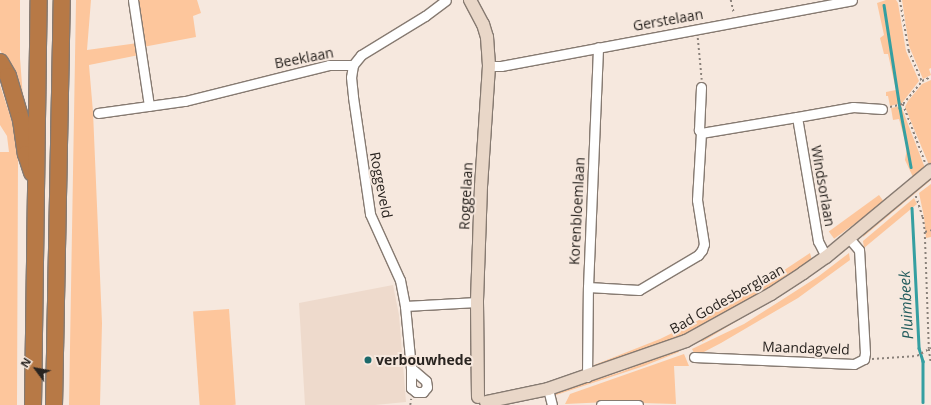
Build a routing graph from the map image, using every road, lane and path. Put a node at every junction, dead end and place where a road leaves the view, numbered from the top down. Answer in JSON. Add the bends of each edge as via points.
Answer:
{"nodes":[{"id":1,"x":39,"y":0,"type":"edge"},
{"id":2,"x":62,"y":0,"type":"edge"},
{"id":3,"x":133,"y":0,"type":"edge"},
{"id":4,"x":446,"y":0,"type":"edge"},
{"id":5,"x":470,"y":0,"type":"edge"},
{"id":6,"x":732,"y":0,"type":"edge"},
{"id":7,"x":852,"y":0,"type":"edge"},
{"id":8,"x":900,"y":0,"type":"edge"},
{"id":9,"x":736,"y":21,"type":"junction"},
{"id":10,"x":696,"y":29,"type":"junction"},
{"id":11,"x":598,"y":46,"type":"junction"},
{"id":12,"x":0,"y":62,"type":"edge"},
{"id":13,"x":354,"y":65,"type":"junction"},
{"id":14,"x":489,"y":66,"type":"junction"},
{"id":15,"x":931,"y":77,"type":"edge"},
{"id":16,"x":922,"y":81,"type":"junction"},
{"id":17,"x":700,"y":87,"type":"joint"},
{"id":18,"x":902,"y":104,"type":"junction"},
{"id":19,"x":149,"y":106,"type":"junction"},
{"id":20,"x":882,"y":109,"type":"joint"},
{"id":21,"x":98,"y":113,"type":"dead end"},
{"id":22,"x":797,"y":117,"type":"junction"},
{"id":23,"x":701,"y":133,"type":"junction"},
{"id":24,"x":930,"y":171,"type":"edge"},
{"id":25,"x":912,"y":184,"type":"junction"},
{"id":26,"x":37,"y":186,"type":"junction"},
{"id":27,"x":931,"y":230,"type":"edge"},
{"id":28,"x":924,"y":232,"type":"junction"},
{"id":29,"x":849,"y":238,"type":"junction"},
{"id":30,"x":826,"y":257,"type":"junction"},
{"id":31,"x":588,"y":287,"type":"junction"},
{"id":32,"x":477,"y":302,"type":"junction"},
{"id":33,"x":405,"y":306,"type":"junction"},
{"id":34,"x":930,"y":348,"type":"edge"},
{"id":35,"x":694,"y":357,"type":"dead end"},
{"id":36,"x":864,"y":360,"type":"junction"},
{"id":37,"x":931,"y":364,"type":"edge"},
{"id":38,"x":411,"y":368,"type":"dead end"},
{"id":39,"x":587,"y":377,"type":"junction"},
{"id":40,"x":548,"y":389,"type":"junction"},
{"id":41,"x":480,"y":402,"type":"edge"},
{"id":42,"x":33,"y":405,"type":"edge"},
{"id":43,"x":54,"y":405,"type":"edge"},
{"id":44,"x":552,"y":405,"type":"edge"},
{"id":45,"x":601,"y":405,"type":"edge"},
{"id":46,"x":638,"y":405,"type":"edge"}],
"edges":[{"from":1,"to":26,"type":"highway"},
{"from":2,"to":43,"type":"highway"},
{"from":3,"to":19,"type":"street"},
{"from":4,"to":13,"type":"street","name":"Beeklaan","via":[[425,16],[361,55]]},
{"from":5,"to":14,"type":"street","name":"Roggelaan","via":[[485,31]]},
{"from":6,"to":9,"type":"path"},
{"from":7,"to":9,"type":"street","name":"Gerstelaan"},
{"from":8,"to":16,"type":"path","via":[[909,51]]},
{"from":9,"to":10,"type":"street","name":"Gerstelaan"},
{"from":10,"to":11,"type":"street","name":"Gerstelaan"},
{"from":10,"to":17,"type":"path","via":[[702,75]]},
{"from":11,"to":14,"type":"street","name":"Gerstelaan","via":[[501,66]]},
{"from":11,"to":31,"type":"street","name":"Korenbloemlaan"},
{"from":12,"to":26,"type":"highway","via":[[8,76],[21,120],[26,154]]},
{"from":13,"to":19,"type":"street","name":"Beeklaan","via":[[329,66]]},
{"from":13,"to":33,"type":"street","name":"Roggeveld","via":[[351,77],[352,97],[370,214],[394,264]]},
{"from":14,"to":32,"type":"street","name":"Roggelaan"},
{"from":15,"to":16,"type":"path"},
{"from":16,"to":18,"type":"path"},
{"from":17,"to":23,"type":"street","via":[[698,130]]},
{"from":18,"to":20,"type":"path"},
{"from":18,"to":24,"type":"path"},
{"from":19,"to":21,"type":"street","name":"Beeklaan"},
{"from":20,"to":22,"type":"street","via":[[853,107]]},
{"from":22,"to":23,"type":"street"},
{"from":22,"to":30,"type":"street","name":"Windsorlaan","via":[[818,241]]},
{"from":23,"to":31,"type":"street","via":[[697,200],[704,244],[702,250],[698,255],[639,290]]},
{"from":24,"to":25,"type":"street","name":"Bad Godesberglaan"},
{"from":25,"to":28,"type":"path","via":[[923,217]]},
{"from":25,"to":29,"type":"street","name":"Bad Godesberglaan"},
{"from":26,"to":42,"type":"highway"},
{"from":27,"to":28,"type":"path"},
{"from":28,"to":34,"type":"path"},
{"from":29,"to":30,"type":"street","name":"Bad Godesberglaan"},
{"from":29,"to":36,"type":"street","name":"Maandagveld","via":[[859,250]]},
{"from":30,"to":39,"type":"street","name":"Bad Godesberglaan","via":[[771,294],[686,341]]},
{"from":31,"to":39,"type":"street","name":"Korenbloemlaan"},
{"from":32,"to":33,"type":"street"},
{"from":32,"to":41,"type":"street","name":"Roggelaan"},
{"from":33,"to":38,"type":"street","name":"Roggeveld"},
{"from":34,"to":36,"type":"path","via":[[919,354]]},
{"from":34,"to":37,"type":"path"},
{"from":35,"to":36,"type":"street","name":"Maandagveld","via":[[854,364]]},
{"from":39,"to":40,"type":"street","name":"Bad Godesberglaan"},
{"from":40,"to":41,"type":"street","name":"Bad Godesberglaan"},
{"from":40,"to":44,"type":"street"},
{"from":45,"to":46,"type":"street"}]}
